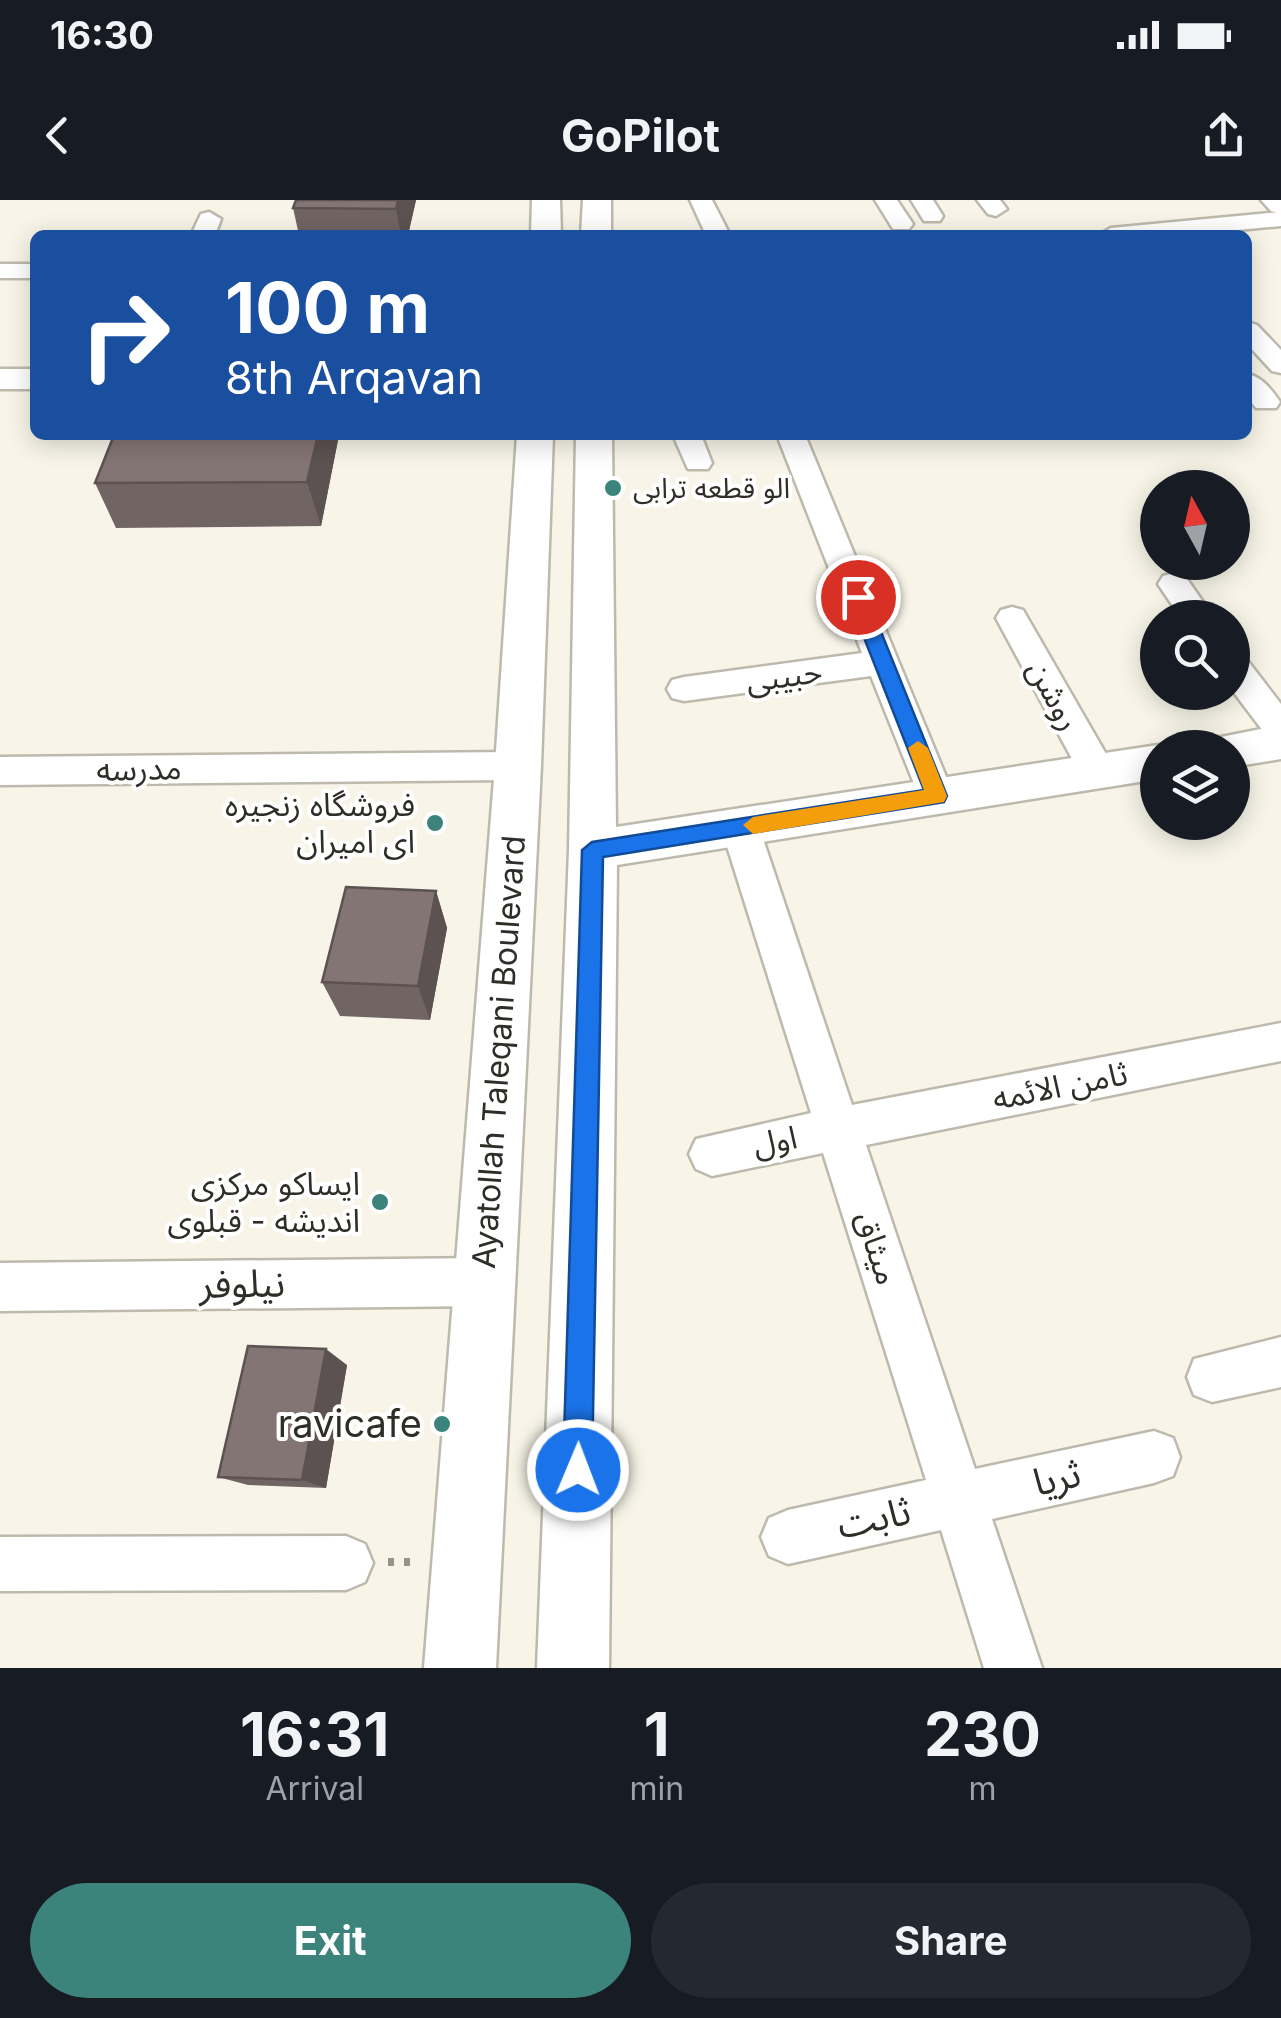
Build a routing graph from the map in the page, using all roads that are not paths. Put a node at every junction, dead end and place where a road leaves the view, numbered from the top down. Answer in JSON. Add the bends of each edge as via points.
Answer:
{"nodes":[{"id":1,"x":546,"y":200,"type":"edge"},
{"id":2,"x":597,"y":200,"type":"edge"},
{"id":3,"x":701,"y":200,"type":"edge"},
{"id":4,"x":886,"y":200,"type":"edge"},
{"id":5,"x":1276,"y":200,"type":"edge"},
{"id":6,"x":1281,"y":205,"type":"edge"},
{"id":7,"x":1281,"y":219,"type":"edge"},
{"id":8,"x":901,"y":224,"type":"dead end"},
{"id":9,"x":546,"y":230,"type":"edge"},
{"id":10,"x":596,"y":230,"type":"edge"},
{"id":11,"x":716,"y":230,"type":"edge"},
{"id":12,"x":1164,"y":230,"type":"edge"},
{"id":13,"x":0,"y":271,"type":"edge"},
{"id":14,"x":30,"y":271,"type":"edge"},
{"id":15,"x":1281,"y":326,"type":"edge"},
{"id":16,"x":1252,"y":330,"type":"edge"},
{"id":17,"x":1252,"y":334,"type":"edge"},
{"id":18,"x":1281,"y":365,"type":"edge"},
{"id":19,"x":0,"y":380,"type":"edge"},
{"id":20,"x":30,"y":380,"type":"edge"},
{"id":21,"x":535,"y":440,"type":"edge"},
{"id":22,"x":594,"y":440,"type":"edge"},
{"id":23,"x":689,"y":440,"type":"edge"},
{"id":24,"x":794,"y":440,"type":"edge"},
{"id":25,"x":698,"y":463,"type":"dead end"},
{"id":26,"x":1174,"y":584,"type":"dead end"},
{"id":27,"x":1185,"y":600,"type":"edge"},
{"id":28,"x":1012,"y":618,"type":"dead end"},
{"id":29,"x":884,"y":662,"type":"junction"},
{"id":30,"x":1250,"y":688,"type":"edge"},
{"id":31,"x":684,"y":689,"type":"dead end"},
{"id":32,"x":1281,"y":730,"type":"edge"},
{"id":33,"x":1281,"y":742,"type":"edge"},
{"id":34,"x":1250,"y":747,"type":"edge"},
{"id":35,"x":1140,"y":765,"type":"edge"},
{"id":36,"x":518,"y":766,"type":"junction"},
{"id":37,"x":0,"y":770,"type":"edge"},
{"id":38,"x":1097,"y":771,"type":"junction"},
{"id":39,"x":936,"y":796,"type":"junction"},
{"id":40,"x":740,"y":828,"type":"junction"},
{"id":41,"x":592,"y":850,"type":"junction"},
{"id":42,"x":1281,"y":1042,"type":"edge"},
{"id":43,"x":838,"y":1129,"type":"junction"},
{"id":44,"x":712,"y":1154,"type":"dead end"},
{"id":45,"x":484,"y":1282,"type":"junction"},
{"id":46,"x":0,"y":1287,"type":"edge"},
{"id":47,"x":1281,"y":1362,"type":"edge"},
{"id":48,"x":1212,"y":1377,"type":"dead end"},
{"id":49,"x":1154,"y":1456,"type":"dead end"},
{"id":50,"x":959,"y":1500,"type":"junction"},
{"id":51,"x":788,"y":1537,"type":"dead end"},
{"id":52,"x":346,"y":1563,"type":"road end"},
{"id":53,"x":0,"y":1564,"type":"edge"},
{"id":54,"x":460,"y":1668,"type":"edge"},
{"id":55,"x":573,"y":1668,"type":"edge"},
{"id":56,"x":1013,"y":1668,"type":"edge"}],
"edges":[{"from":1,"to":9,"type":"street"},
{"from":2,"to":10,"type":"street"},
{"from":3,"to":11,"type":"street"},
{"from":4,"to":8,"type":"street"},
{"from":5,"to":6,"type":"street"},
{"from":7,"to":12,"type":"street"},
{"from":13,"to":14,"type":"street"},
{"from":15,"to":16,"type":"street"},
{"from":17,"to":18,"type":"street"},
{"from":19,"to":20,"type":"street"},
{"from":21,"to":36,"type":"street","name":"Ayatollah Taleqani Boulevard"},
{"from":22,"to":41,"type":"street"},
{"from":23,"to":25,"type":"street"},
{"from":24,"to":29,"type":"street"},
{"from":26,"to":27,"type":"street"},
{"from":28,"to":38,"type":"street","name":"روشن"},
{"from":29,"to":31,"type":"street","name":"حبیبی"},
{"from":29,"to":39,"type":"street"},
{"from":30,"to":32,"type":"street"},
{"from":33,"to":34,"type":"street"},
{"from":35,"to":38,"type":"street"},
{"from":36,"to":37,"type":"street","name":"مدرسه"},
{"from":36,"to":45,"type":"street","name":"Ayatollah Taleqani Boulevard"},
{"from":38,"to":39,"type":"street"},
{"from":39,"to":40,"type":"street"},
{"from":40,"to":41,"type":"street"},
{"from":40,"to":43,"type":"street","name":"میثاق"},
{"from":41,"to":55,"type":"street"},
{"from":42,"to":43,"type":"street","name":"ثامن الائمه"},
{"from":43,"to":44,"type":"street","name":"اول"},
{"from":43,"to":50,"type":"street","name":"میثاق"},
{"from":45,"to":46,"type":"street","name":"نیلوفر"},
{"from":45,"to":54,"type":"street","name":"Ayatollah Taleqani Boulevard"},
{"from":47,"to":48,"type":"street"},
{"from":49,"to":50,"type":"street","name":"ثریا"},
{"from":50,"to":51,"type":"street","name":"ثابت"},
{"from":50,"to":56,"type":"street","name":"میثاق"},
{"from":52,"to":53,"type":"street"}]}
